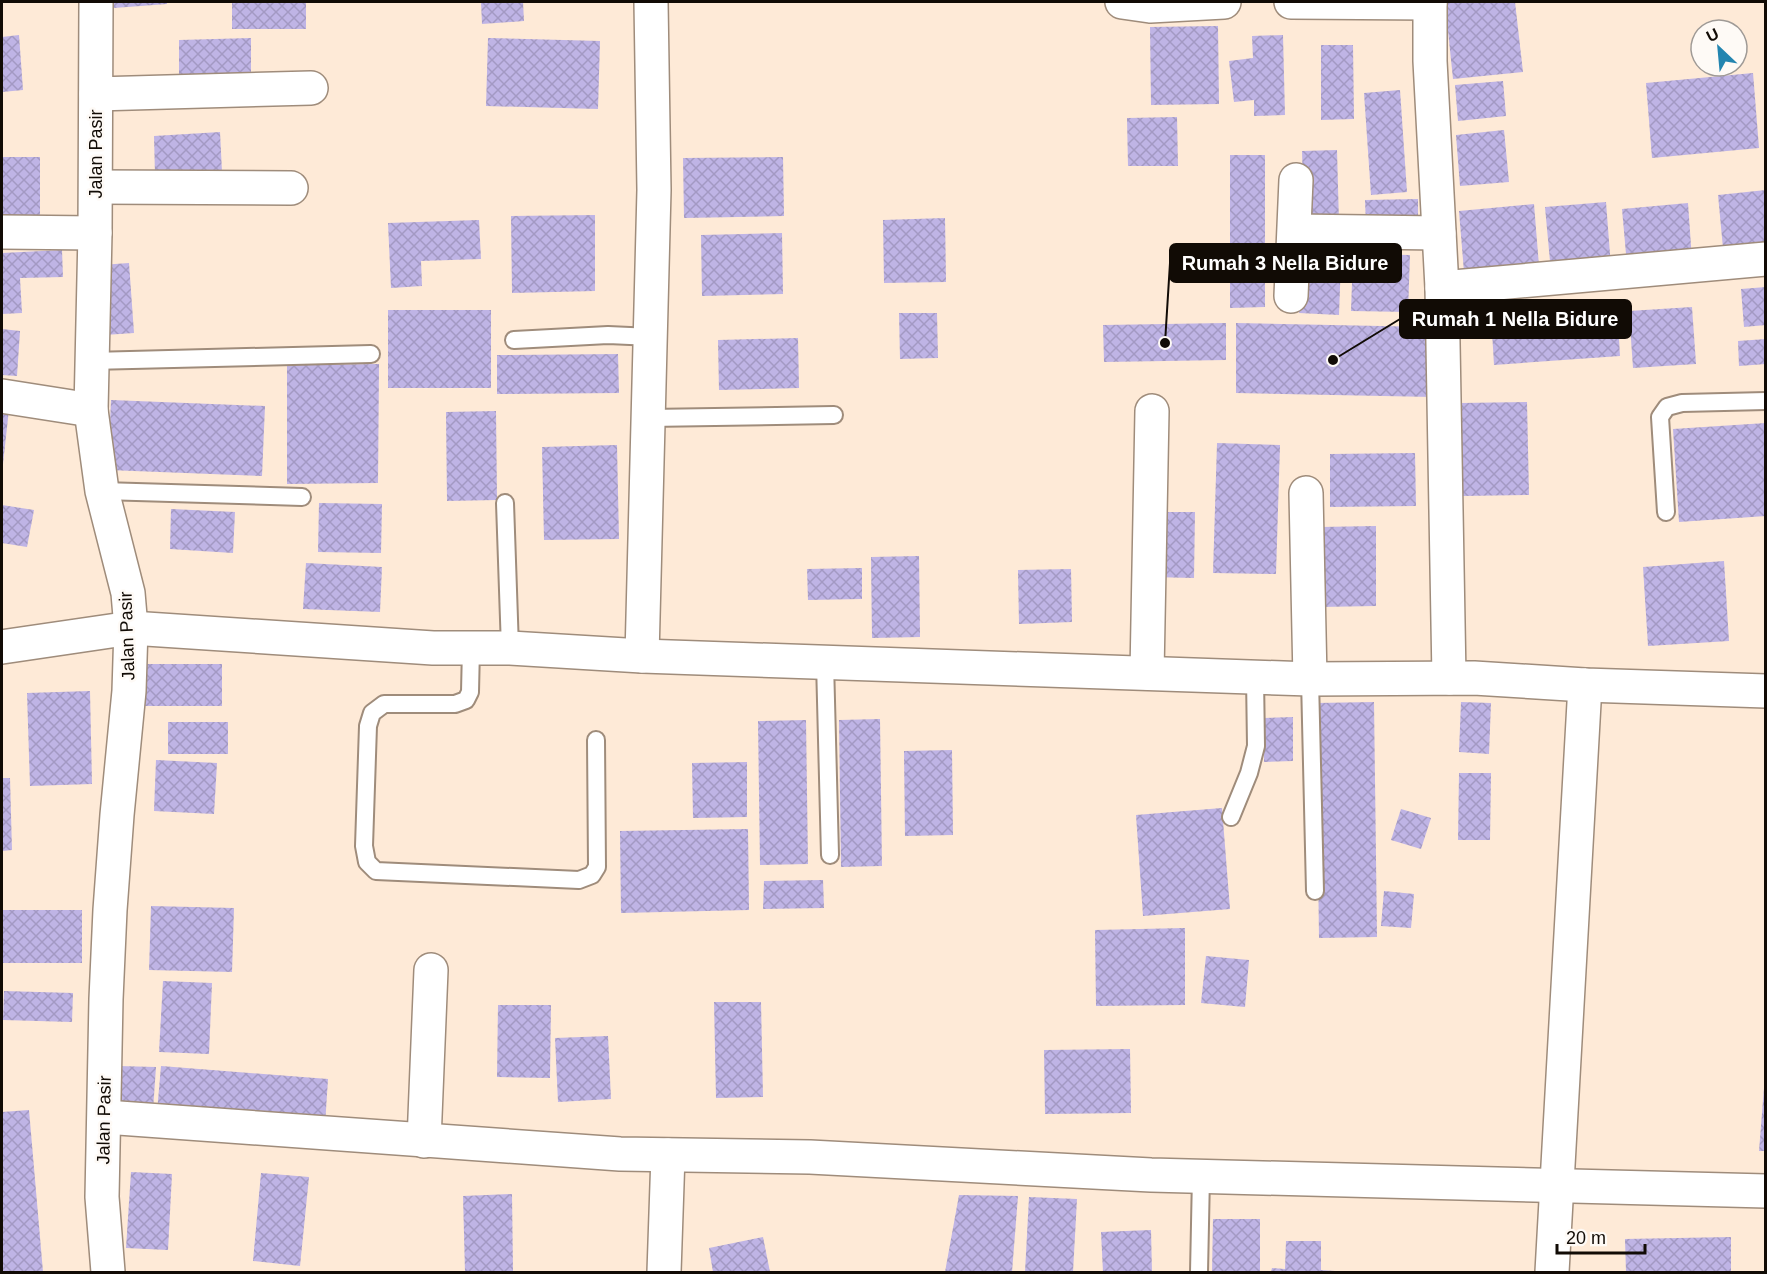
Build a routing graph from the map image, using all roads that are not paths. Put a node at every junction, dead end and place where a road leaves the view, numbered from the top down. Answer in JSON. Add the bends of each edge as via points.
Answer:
{"nodes":[{"id":1,"x":96,"y":2,"type":"edge"},
{"id":2,"x":651,"y":2,"type":"edge"},
{"id":3,"x":1122,"y":2,"type":"edge"},
{"id":4,"x":1224,"y":2,"type":"edge"},
{"id":5,"x":1291,"y":2,"type":"edge"},
{"id":6,"x":1356,"y":2,"type":"edge"},
{"id":7,"x":1430,"y":2,"type":"edge"},
{"id":8,"x":311,"y":88,"type":"dead end"},
{"id":9,"x":96,"y":93,"type":"junction"},
{"id":10,"x":1296,"y":180,"type":"dead end"},
{"id":11,"x":96,"y":187,"type":"junction"},
{"id":12,"x":291,"y":188,"type":"dead end"},
{"id":13,"x":1295,"y":231,"type":"junction"},
{"id":14,"x":2,"y":232,"type":"edge"},
{"id":15,"x":95,"y":233,"type":"junction"},
{"id":16,"x":1439,"y":233,"type":"junction"},
{"id":17,"x":1766,"y":259,"type":"edge"},
{"id":18,"x":1442,"y":288,"type":"junction"},
{"id":19,"x":1291,"y":296,"type":"dead end"},
{"id":20,"x":652,"y":337,"type":"junction"},
{"id":21,"x":514,"y":340,"type":"dead end"},
{"id":22,"x":371,"y":354,"type":"dead end"},
{"id":23,"x":91,"y":361,"type":"junction"},
{"id":24,"x":2,"y":396,"type":"edge"},
{"id":25,"x":1766,"y":401,"type":"edge"},
{"id":26,"x":91,"y":410,"type":"junction"},
{"id":27,"x":1152,"y":411,"type":"dead end"},
{"id":28,"x":834,"y":415,"type":"dead end"},
{"id":29,"x":649,"y":418,"type":"junction"},
{"id":30,"x":102,"y":491,"type":"junction"},
{"id":31,"x":1306,"y":493,"type":"dead end"},
{"id":32,"x":302,"y":497,"type":"dead end"},
{"id":33,"x":505,"y":503,"type":"dead end"},
{"id":34,"x":1666,"y":512,"type":"dead end"},
{"id":35,"x":131,"y":628,"type":"junction"},
{"id":36,"x":2,"y":647,"type":"edge"},
{"id":37,"x":471,"y":648,"type":"junction"},
{"id":38,"x":510,"y":648,"type":"junction"},
{"id":39,"x":642,"y":656,"type":"junction"},
{"id":40,"x":825,"y":663,"type":"junction"},
{"id":41,"x":1147,"y":673,"type":"junction"},
{"id":42,"x":1255,"y":677,"type":"junction"},
{"id":43,"x":1449,"y":678,"type":"junction"},
{"id":44,"x":1310,"y":679,"type":"junction"},
{"id":45,"x":1585,"y":685,"type":"junction"},
{"id":46,"x":1766,"y":691,"type":"edge"},
{"id":47,"x":596,"y":740,"type":"dead end"},
{"id":48,"x":1231,"y":817,"type":"dead end"},
{"id":49,"x":830,"y":855,"type":"dead end"},
{"id":50,"x":1315,"y":891,"type":"dead end"},
{"id":51,"x":431,"y":970,"type":"dead end"},
{"id":52,"x":105,"y":1117,"type":"junction"},
{"id":53,"x":424,"y":1141,"type":"junction"},
{"id":54,"x":668,"y":1155,"type":"junction"},
{"id":55,"x":1201,"y":1176,"type":"junction"},
{"id":56,"x":1556,"y":1185,"type":"junction"},
{"id":57,"x":1766,"y":1191,"type":"edge"},
{"id":58,"x":108,"y":1272,"type":"edge"},
{"id":59,"x":664,"y":1272,"type":"edge"},
{"id":60,"x":1199,"y":1272,"type":"edge"},
{"id":61,"x":1552,"y":1272,"type":"edge"}],
"edges":[{"from":1,"to":9,"type":"street","name":"Jalan Pasir"},
{"from":2,"to":20,"type":"street"},
{"from":3,"to":4,"type":"street","via":[[1150,6]]},
{"from":5,"to":6,"type":"street"},
{"from":6,"to":7,"type":"street"},
{"from":7,"to":16,"type":"street"},
{"from":8,"to":9,"type":"street"},
{"from":9,"to":11,"type":"street","name":"Jalan Pasir"},
{"from":10,"to":13,"type":"street"},
{"from":11,"to":12,"type":"street"},
{"from":11,"to":15,"type":"street","name":"Jalan Pasir"},
{"from":13,"to":16,"type":"street"},
{"from":13,"to":19,"type":"street"},
{"from":14,"to":15,"type":"street"},
{"from":15,"to":23,"type":"street","name":"Jalan Pasir"},
{"from":16,"to":18,"type":"street"},
{"from":17,"to":18,"type":"street"},
{"from":18,"to":43,"type":"street"},
{"from":20,"to":21,"type":"lane"},
{"from":20,"to":29,"type":"street"},
{"from":22,"to":23,"type":"lane"},
{"from":23,"to":26,"type":"street","name":"Jalan Pasir"},
{"from":24,"to":26,"type":"street"},
{"from":25,"to":34,"type":"lane","via":[[1682,403],[1667,407],[1660,417]]},
{"from":26,"to":30,"type":"street","name":"Jalan Pasir"},
{"from":27,"to":41,"type":"street"},
{"from":28,"to":29,"type":"lane"},
{"from":29,"to":39,"type":"street"},
{"from":30,"to":32,"type":"lane"},
{"from":30,"to":35,"type":"street","name":"Jalan Pasir","via":[[128,593]]},
{"from":31,"to":44,"type":"street"},
{"from":33,"to":38,"type":"lane"},
{"from":35,"to":36,"type":"street"},
{"from":35,"to":37,"type":"street"},
{"from":35,"to":52,"type":"street","name":"Jalan Pasir","via":[[110,910]]},
{"from":37,"to":38,"type":"street"},
{"from":37,"to":47,"type":"lane","via":[[470,692],[466,700],[455,704],[384,705],[372,713],[368,726],[364,846],[366,862],[376,871],[579,880],[592,875],[597,867]]},
{"from":38,"to":39,"type":"street"},
{"from":39,"to":40,"type":"street"},
{"from":40,"to":41,"type":"street"},
{"from":40,"to":49,"type":"lane"},
{"from":41,"to":42,"type":"street"},
{"from":42,"to":44,"type":"street"},
{"from":42,"to":48,"type":"lane","via":[[1256,746],[1250,773]]},
{"from":43,"to":44,"type":"street"},
{"from":43,"to":45,"type":"street"},
{"from":44,"to":50,"type":"lane"},
{"from":45,"to":46,"type":"street"},
{"from":45,"to":56,"type":"street"},
{"from":51,"to":53,"type":"street"},
{"from":52,"to":53,"type":"street"},
{"from":52,"to":58,"type":"street","name":"Jalan Pasir","via":[[102,1197]]},
{"from":53,"to":54,"type":"street"},
{"from":54,"to":55,"type":"street","via":[[810,1156]]},
{"from":54,"to":59,"type":"street"},
{"from":55,"to":56,"type":"street"},
{"from":55,"to":60,"type":"lane"},
{"from":56,"to":57,"type":"street"},
{"from":56,"to":61,"type":"street"}]}
